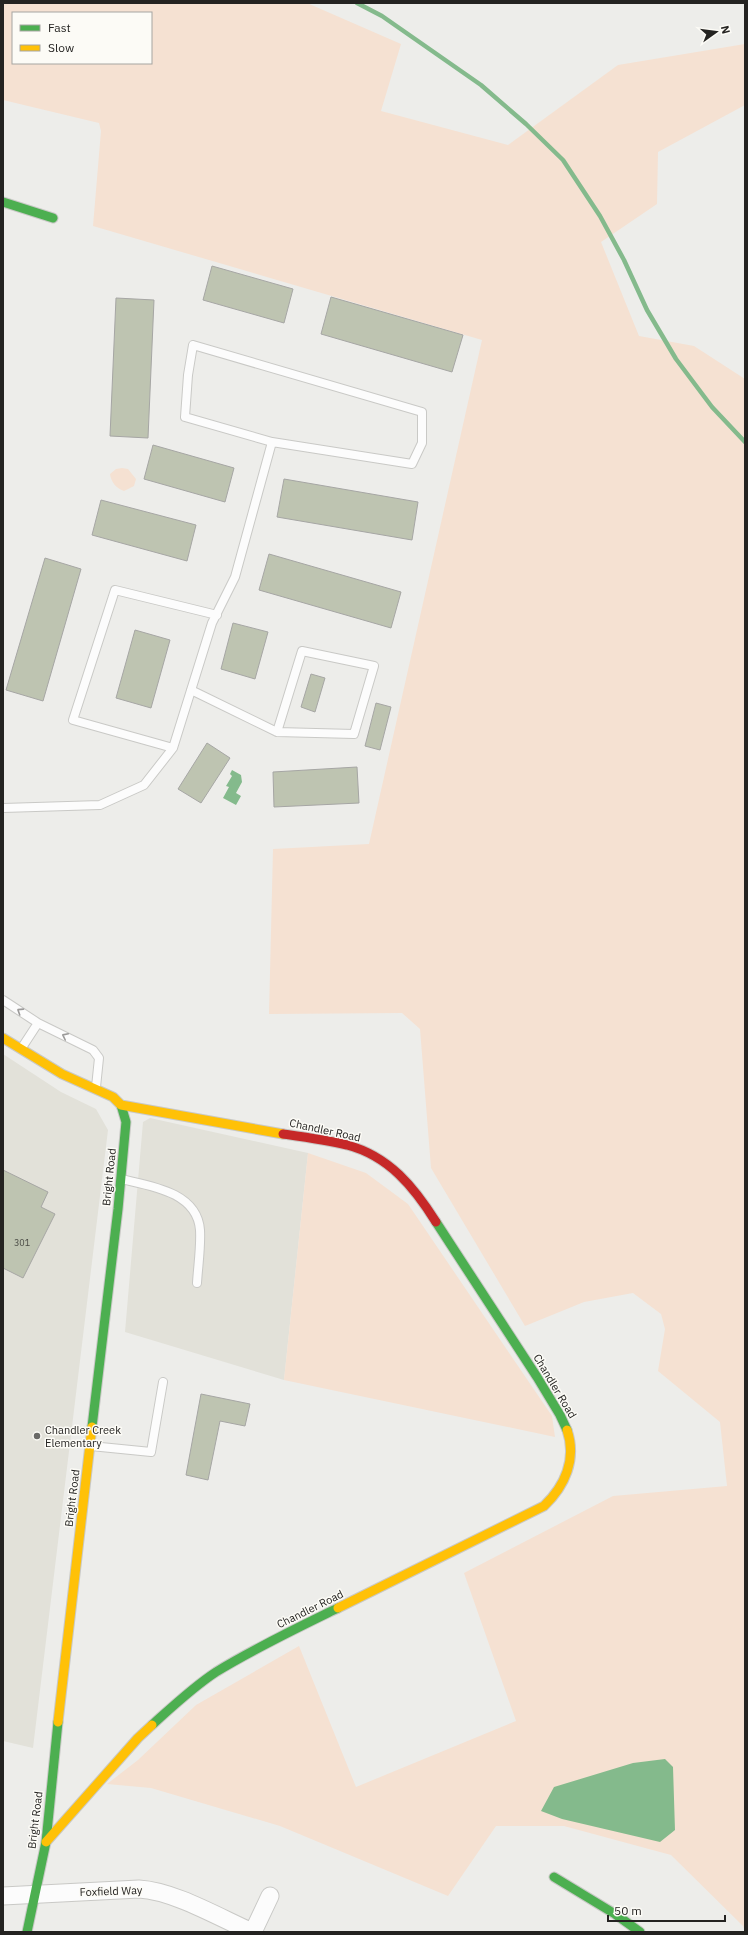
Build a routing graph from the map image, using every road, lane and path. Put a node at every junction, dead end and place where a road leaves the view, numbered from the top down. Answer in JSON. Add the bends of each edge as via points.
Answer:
{"nodes":[{"id":1,"x":3,"y":202,"type":"edge"},
{"id":2,"x":53,"y":218,"type":"dead end"},
{"id":3,"x":272,"y":442,"type":"junction"},
{"id":4,"x":216,"y":615,"type":"junction"},
{"id":5,"x":191,"y":690,"type":"junction"},
{"id":6,"x":277,"y":732,"type":"junction"},
{"id":7,"x":173,"y":748,"type":"junction"},
{"id":8,"x":3,"y":808,"type":"edge"},
{"id":9,"x":3,"y":1000,"type":"edge"},
{"id":10,"x":38,"y":1023,"type":"junction"},
{"id":11,"x":3,"y":1038,"type":"edge"},
{"id":12,"x":20,"y":1049,"type":"junction"},
{"id":13,"x":95,"y":1090,"type":"junction"},
{"id":14,"x":122,"y":1105,"type":"junction"},
{"id":15,"x":121,"y":1179,"type":"junction"},
{"id":16,"x":198,"y":1283,"type":"dead end"},
{"id":17,"x":163,"y":1382,"type":"dead end"},
{"id":18,"x":90,"y":1446,"type":"junction"},
{"id":19,"x":46,"y":1842,"type":"junction"},
{"id":20,"x":554,"y":1877,"type":"dead end"},
{"id":21,"x":34,"y":1894,"type":"junction"},
{"id":22,"x":3,"y":1896,"type":"edge"},
{"id":23,"x":270,"y":1896,"type":"dead end"},
{"id":24,"x":27,"y":1932,"type":"edge"},
{"id":25,"x":252,"y":1932,"type":"edge"},
{"id":26,"x":640,"y":1932,"type":"edge"}],
"edges":[{"from":1,"to":2,"type":"street"},
{"from":3,"to":3,"type":"lane","via":[[185,417],[193,345],[422,412],[422,443],[412,464]]},
{"from":3,"to":4,"type":"lane","via":[[235,577]]},
{"from":4,"to":5,"type":"lane"},
{"from":4,"to":7,"type":"lane","via":[[115,590],[73,720]]},
{"from":5,"to":6,"type":"lane"},
{"from":5,"to":7,"type":"lane"},
{"from":6,"to":6,"type":"lane","via":[[302,651],[374,666],[354,734]]},
{"from":7,"to":8,"type":"lane","via":[[144,785],[100,805]]},
{"from":10,"to":9,"type":"lane","one_way":true},
{"from":10,"to":12,"type":"lane"},
{"from":13,"to":10,"type":"lane","one_way":true,"via":[[99,1058],[93,1050]]},
{"from":11,"to":12,"type":"street","name":"Chandler Road"},
{"from":12,"to":13,"type":"street","name":"Chandler Road"},
{"from":13,"to":14,"type":"street","name":"Chandler Road","via":[[113,1097]]},
{"from":14,"to":15,"type":"street","name":"Bright Road","via":[[126,1122]]},
{"from":14,"to":19,"type":"street","name":"Chandler Road","via":[[347,1145],[372,1155],[401,1175],[423,1202],[564,1422],[571,1442],[570,1461],[564,1482],[544,1506],[271,1641],[216,1673],[175,1704],[138,1738]]},
{"from":15,"to":16,"type":"lane","via":[[174,1193],[196,1215],[200,1229]]},
{"from":15,"to":18,"type":"street","name":"Bright Road"},
{"from":17,"to":18,"type":"lane","via":[[151,1452]]},
{"from":18,"to":19,"type":"street","name":"Bright Road"},
{"from":19,"to":21,"type":"street","name":"Bright Road"},
{"from":20,"to":26,"type":"street"},
{"from":21,"to":22,"type":"street","name":"Foxfield Way"},
{"from":21,"to":24,"type":"street"},
{"from":21,"to":25,"type":"street","name":"Foxfield Way","via":[[152,1890],[167,1894]]},
{"from":23,"to":25,"type":"street"}]}
